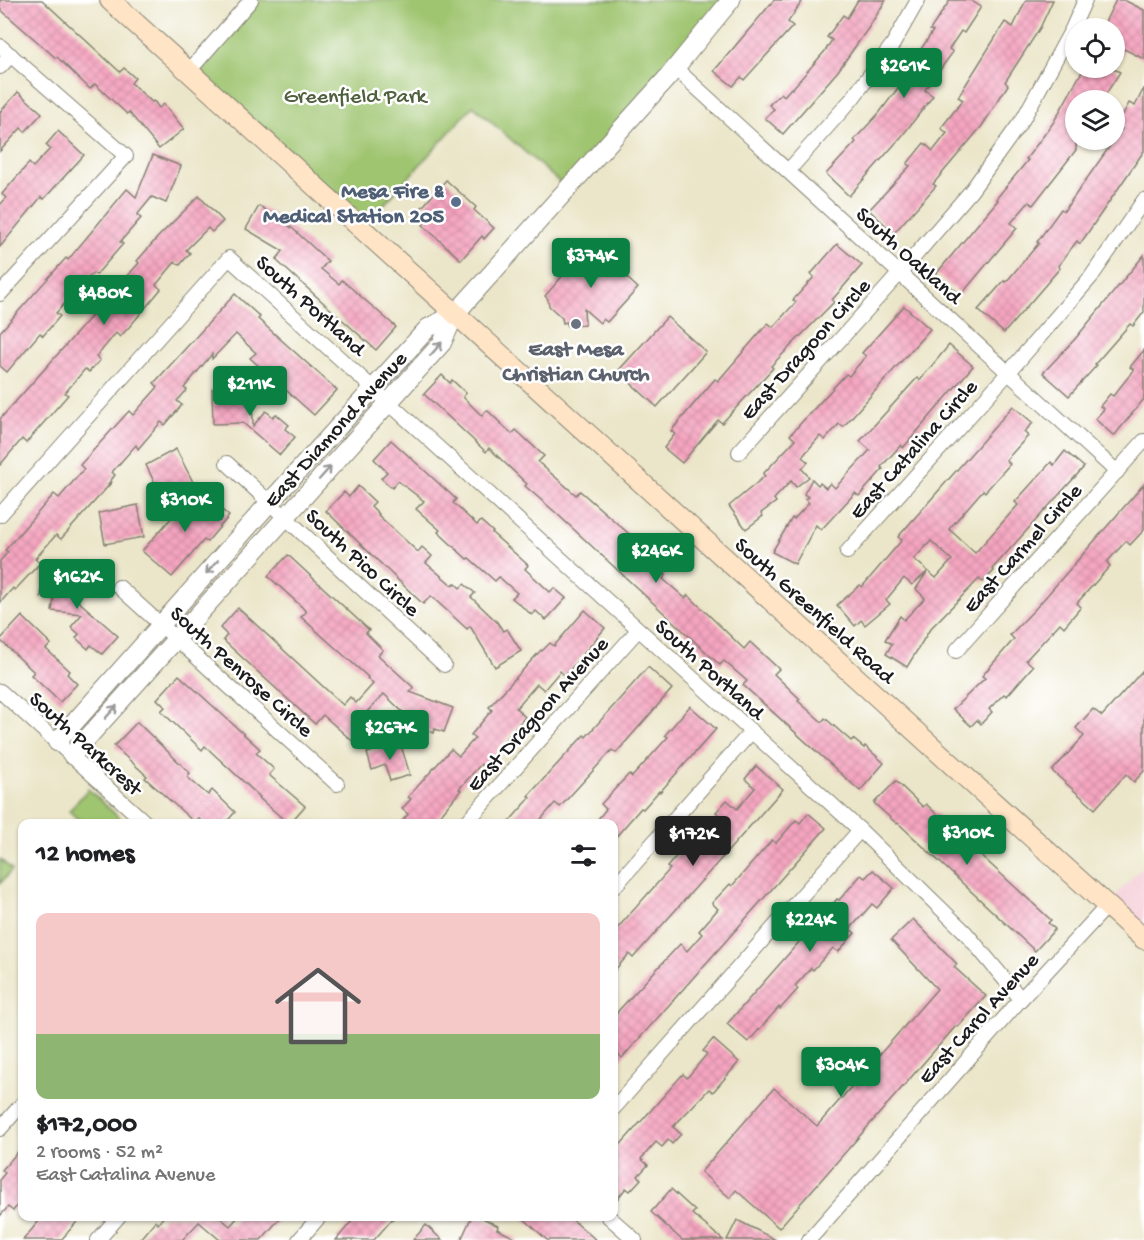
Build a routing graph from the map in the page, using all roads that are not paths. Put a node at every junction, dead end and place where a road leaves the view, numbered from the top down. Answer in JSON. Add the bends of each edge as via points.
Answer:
{"nodes":[{"id":1,"x":110,"y":0,"type":"edge"},
{"id":2,"x":251,"y":0,"type":"edge"},
{"id":3,"x":731,"y":0,"type":"edge"},
{"id":4,"x":918,"y":0,"type":"edge"},
{"id":5,"x":1085,"y":0,"type":"edge"},
{"id":6,"x":5,"y":50,"type":"edge"},
{"id":7,"x":0,"y":67,"type":"edge"},
{"id":8,"x":675,"y":68,"type":"junction"},
{"id":9,"x":189,"y":71,"type":"junction"},
{"id":10,"x":788,"y":171,"type":"junction"},
{"id":11,"x":1144,"y":200,"type":"edge"},
{"id":12,"x":900,"y":273,"type":"junction"},
{"id":13,"x":0,"y":294,"type":"edge"},
{"id":14,"x":455,"y":314,"type":"junction"},
{"id":15,"x":1009,"y":372,"type":"junction"},
{"id":16,"x":373,"y":388,"type":"junction"},
{"id":17,"x":389,"y":402,"type":"junction"},
{"id":18,"x":1144,"y":441,"type":"edge"},
{"id":19,"x":739,"y":452,"type":"dead end"},
{"id":20,"x":227,"y":463,"type":"dead end"},
{"id":21,"x":1117,"y":472,"type":"junction"},
{"id":22,"x":270,"y":502,"type":"junction"},
{"id":23,"x":0,"y":515,"type":"edge"},
{"id":24,"x":286,"y":517,"type":"junction"},
{"id":25,"x":846,"y":552,"type":"dead end"},
{"id":26,"x":120,"y":587,"type":"dead end"},
{"id":27,"x":161,"y":624,"type":"junction"},
{"id":28,"x":638,"y":630,"type":"junction"},
{"id":29,"x":177,"y":638,"type":"junction"},
{"id":30,"x":956,"y":651,"type":"dead end"},
{"id":31,"x":444,"y":665,"type":"dead end"},
{"id":32,"x":0,"y":691,"type":"edge"},
{"id":33,"x":752,"y":731,"type":"junction"},
{"id":34,"x":57,"y":742,"type":"junction"},
{"id":35,"x":72,"y":755,"type":"junction"},
{"id":36,"x":338,"y":784,"type":"dead end"},
{"id":37,"x":142,"y":819,"type":"edge"},
{"id":38,"x":469,"y":819,"type":"edge"},
{"id":39,"x":860,"y":831,"type":"junction"},
{"id":40,"x":618,"y":882,"type":"edge"},
{"id":41,"x":1108,"y":905,"type":"junction"},
{"id":42,"x":1144,"y":939,"type":"edge"},
{"id":43,"x":1021,"y":999,"type":"junction"},
{"id":44,"x":618,"y":1103,"type":"edge"},
{"id":45,"x":18,"y":1109,"type":"edge"},
{"id":46,"x":0,"y":1129,"type":"edge"},
{"id":47,"x":115,"y":1221,"type":"edge"},
{"id":48,"x":316,"y":1221,"type":"edge"},
{"id":49,"x":612,"y":1221,"type":"edge"},
{"id":50,"x":625,"y":1237,"type":"edge"},
{"id":51,"x":98,"y":1240,"type":"edge"},
{"id":52,"x":299,"y":1240,"type":"edge"},
{"id":53,"x":809,"y":1240,"type":"edge"}],
"edges":[{"from":1,"to":9,"type":"main road","name":"South Greenfield Road"},
{"from":2,"to":9,"type":"street"},
{"from":3,"to":8,"type":"street","name":"East Diamond Avenue"},
{"from":4,"to":10,"type":"street","via":[[893,44],[852,99]]},
{"from":5,"to":12,"type":"street","via":[[1023,119],[971,191]]},
{"from":6,"to":7,"type":"street"},
{"from":6,"to":13,"type":"street","via":[[126,156]]},
{"from":8,"to":10,"type":"street","name":"South Oakland"},
{"from":8,"to":14,"type":"street","name":"East Diamond Avenue"},
{"from":9,"to":14,"type":"main road","name":"South Greenfield Road"},
{"from":10,"to":12,"type":"street","name":"South Oakland"},
{"from":11,"to":15,"type":"street","name":"East Catalina Circle","via":[[1091,277]]},
{"from":12,"to":15,"type":"street","name":"South Oakland"},
{"from":12,"to":19,"type":"street","name":"East Dragoon Circle"},
{"from":14,"to":16,"type":"street","name":"East Diamond Avenue","via":[[428,328]]},
{"from":17,"to":14,"type":"street","name":"East Diamond Avenue","one_way":true,"via":[[442,343]]},
{"from":14,"to":41,"type":"main road","name":"South Greenfield Road"},
{"from":15,"to":21,"type":"street","name":"South Oakland"},
{"from":15,"to":25,"type":"street","name":"East Catalina Circle"},
{"from":16,"to":17,"type":"street","name":"South Portland"},
{"from":16,"to":22,"type":"street","name":"East Diamond Avenue"},
{"from":16,"to":23,"type":"street","name":"South Portland","via":[[229,258]]},
{"from":24,"to":17,"type":"street","name":"East Diamond Avenue","one_way":true},
{"from":17,"to":28,"type":"street","name":"South Portland"},
{"from":18,"to":21,"type":"street","name":"East Carmel Circle"},
{"from":20,"to":22,"type":"street","name":"South Pico Circle"},
{"from":21,"to":30,"type":"street","name":"East Carmel Circle"},
{"from":22,"to":24,"type":"street","name":"South Pico Circle"},
{"from":22,"to":27,"type":"street","name":"East Diamond Avenue","one_way":true},
{"from":24,"to":29,"type":"street","name":"East Diamond Avenue"},
{"from":24,"to":31,"type":"street","name":"South Pico Circle"},
{"from":26,"to":27,"type":"street","name":"South Penrose Circle"},
{"from":27,"to":29,"type":"street","name":"South Penrose Circle"},
{"from":27,"to":34,"type":"street","name":"East Diamond Avenue"},
{"from":28,"to":33,"type":"street","name":"South Portland"},
{"from":28,"to":38,"type":"street","name":"East Dragoon Avenue"},
{"from":35,"to":29,"type":"street","name":"East Diamond Avenue","one_way":true},
{"from":29,"to":36,"type":"street","name":"South Penrose Circle"},
{"from":32,"to":34,"type":"street","name":"South Parkcrest"},
{"from":33,"to":39,"type":"street","name":"South Portland"},
{"from":33,"to":40,"type":"street"},
{"from":34,"to":35,"type":"street","name":"South Parkcrest"},
{"from":35,"to":37,"type":"street","name":"South Parkcrest"},
{"from":39,"to":43,"type":"street","name":"South Portland","via":[[964,933]]},
{"from":39,"to":44,"type":"street"},
{"from":41,"to":42,"type":"main road","name":"South Greenfield Road"},
{"from":41,"to":43,"type":"street","name":"East Carol Avenue"},
{"from":43,"to":53,"type":"street","name":"East Carol Avenue"},
{"from":45,"to":46,"type":"street"},
{"from":47,"to":51,"type":"street"},
{"from":48,"to":52,"type":"street"},
{"from":49,"to":50,"type":"street"}]}
